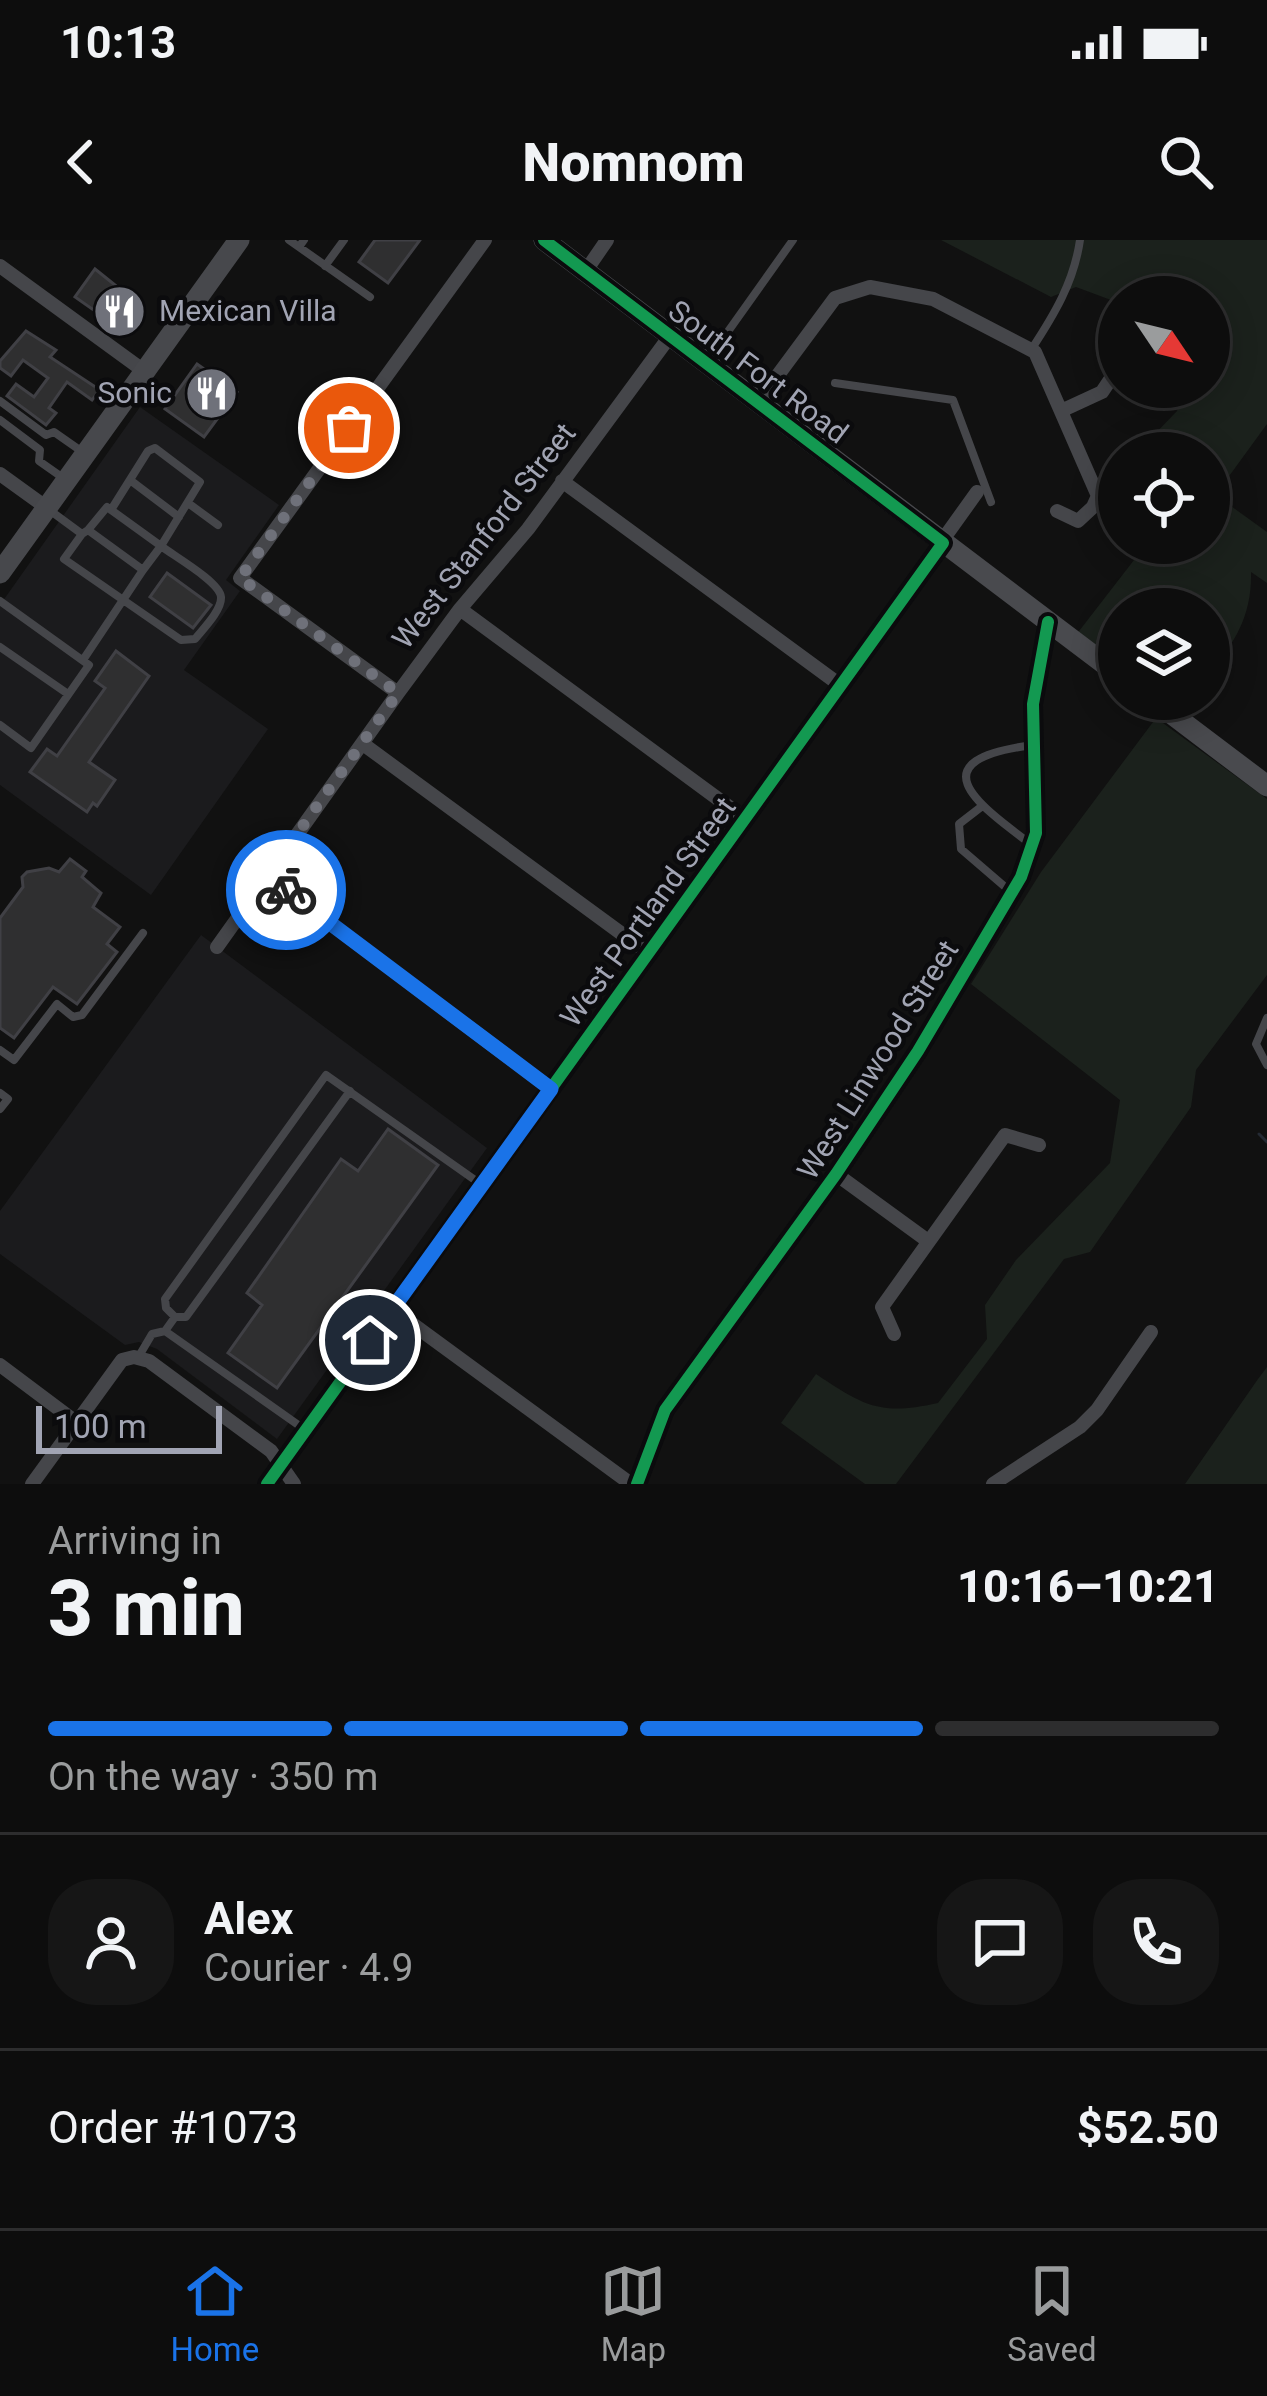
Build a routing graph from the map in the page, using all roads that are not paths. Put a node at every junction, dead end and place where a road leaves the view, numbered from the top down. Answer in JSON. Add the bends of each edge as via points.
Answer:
{"nodes":[{"id":1,"x":239,"y":240,"type":"edge"},
{"id":2,"x":290,"y":240,"type":"edge"},
{"id":3,"x":485,"y":240,"type":"edge"},
{"id":4,"x":544,"y":240,"type":"edge"},
{"id":5,"x":607,"y":240,"type":"edge"},
{"id":6,"x":793,"y":240,"type":"edge"},
{"id":7,"x":1081,"y":240,"type":"edge"},
{"id":8,"x":338,"y":243,"type":"edge"},
{"id":9,"x":302,"y":244,"type":"edge"},
{"id":10,"x":0,"y":266,"type":"edge"},
{"id":11,"x":325,"y":266,"type":"junction"},
{"id":12,"x":585,"y":272,"type":"junction"},
{"id":13,"x":370,"y":297,"type":"dead end"},
{"id":14,"x":670,"y":336,"type":"junction"},
{"id":15,"x":1031,"y":350,"type":"junction"},
{"id":16,"x":706,"y":362,"type":"junction"},
{"id":17,"x":144,"y":371,"type":"junction"},
{"id":18,"x":835,"y":383,"type":"dead end"},
{"id":19,"x":1098,"y":394,"type":"edge"},
{"id":20,"x":0,"y":401,"type":"edge"},
{"id":21,"x":758,"y":402,"type":"junction"},
{"id":22,"x":1063,"y":410,"type":"junction"},
{"id":23,"x":0,"y":421,"type":"edge"},
{"id":24,"x":85,"y":454,"type":"junction"},
{"id":25,"x":0,"y":473,"type":"edge"},
{"id":26,"x":66,"y":480,"type":"junction"},
{"id":27,"x":130,"y":480,"type":"junction"},
{"id":28,"x":562,"y":481,"type":"junction"},
{"id":29,"x":984,"y":497,"type":"joint"},
{"id":30,"x":188,"y":502,"type":"junction"},
{"id":31,"x":47,"y":508,"type":"junction"},
{"id":32,"x":111,"y":510,"type":"junction"},
{"id":33,"x":1057,"y":511,"type":"dead end"},
{"id":34,"x":178,"y":517,"type":"junction"},
{"id":35,"x":218,"y":525,"type":"dead end"},
{"id":36,"x":85,"y":532,"type":"junction"},
{"id":37,"x":943,"y":542,"type":"junction"},
{"id":38,"x":161,"y":546,"type":"junction"},
{"id":39,"x":143,"y":570,"type":"junction"},
{"id":40,"x":0,"y":573,"type":"edge"},
{"id":41,"x":0,"y":601,"type":"edge"},
{"id":42,"x":122,"y":602,"type":"junction"},
{"id":43,"x":460,"y":609,"type":"junction"},
{"id":44,"x":1048,"y":622,"type":"junction"},
{"id":45,"x":0,"y":647,"type":"edge"},
{"id":46,"x":1098,"y":659,"type":"edge"},
{"id":47,"x":83,"y":660,"type":"junction"},
{"id":48,"x":840,"y":685,"type":"junction"},
{"id":49,"x":398,"y":693,"type":"junction"},
{"id":50,"x":69,"y":694,"type":"junction"},
{"id":51,"x":1182,"y":720,"type":"edge"},
{"id":52,"x":0,"y":725,"type":"edge"},
{"id":53,"x":362,"y":744,"type":"junction"},
{"id":54,"x":1034,"y":745,"type":"junction"},
{"id":55,"x":1264,"y":777,"type":"edge"},
{"id":56,"x":981,"y":807,"type":"junction"},
{"id":57,"x":744,"y":818,"type":"junction"},
{"id":58,"x":1033,"y":846,"type":"junction"},
{"id":59,"x":267,"y":876,"type":"junction"},
{"id":60,"x":1012,"y":892,"type":"junction"},
{"id":61,"x":143,"y":933,"type":"dead end"},
{"id":62,"x":217,"y":946,"type":"dead end"},
{"id":63,"x":648,"y":953,"type":"junction"},
{"id":64,"x":1267,"y":1018,"type":"edge"},
{"id":65,"x":0,"y":1050,"type":"edge"},
{"id":66,"x":1267,"y":1065,"type":"edge"},
{"id":67,"x":551,"y":1089,"type":"junction"},
{"id":68,"x":350,"y":1091,"type":"junction"},
{"id":69,"x":0,"y":1093,"type":"edge"},
{"id":70,"x":0,"y":1109,"type":"edge"},
{"id":71,"x":1039,"y":1145,"type":"dead end"},
{"id":72,"x":836,"y":1174,"type":"junction"},
{"id":73,"x":482,"y":1185,"type":"junction"},
{"id":74,"x":928,"y":1240,"type":"junction"},
{"id":75,"x":392,"y":1309,"type":"junction"},
{"id":76,"x":175,"y":1317,"type":"junction"},
{"id":77,"x":166,"y":1331,"type":"junction"},
{"id":78,"x":1150,"y":1332,"type":"dead end"},
{"id":79,"x":894,"y":1334,"type":"dead end"},
{"id":80,"x":136,"y":1358,"type":"junction"},
{"id":81,"x":0,"y":1365,"type":"edge"},
{"id":82,"x":76,"y":1422,"type":"junction"},
{"id":83,"x":305,"y":1430,"type":"junction"},
{"id":84,"x":280,"y":1466,"type":"junction"},
{"id":85,"x":32,"y":1484,"type":"edge"},
{"id":86,"x":267,"y":1484,"type":"edge"},
{"id":87,"x":294,"y":1484,"type":"edge"},
{"id":88,"x":634,"y":1484,"type":"edge"},
{"id":89,"x":993,"y":1484,"type":"edge"}],
"edges":[{"from":1,"to":17,"type":"main road"},
{"from":2,"to":9,"type":"lane"},
{"from":3,"to":49,"type":"street","via":[[240,578]]},
{"from":4,"to":12,"type":"street","name":"South Fort Road"},
{"from":5,"to":12,"type":"street"},
{"from":6,"to":16,"type":"lane"},
{"from":7,"to":15,"type":"lane","via":[[1076,267]]},
{"from":8,"to":11,"type":"lane"},
{"from":9,"to":11,"type":"lane"},
{"from":10,"to":17,"type":"street"},
{"from":11,"to":13,"type":"lane"},
{"from":12,"to":14,"type":"street","name":"South Fort Road"},
{"from":14,"to":16,"type":"street","name":"South Fort Road"},
{"from":14,"to":28,"type":"street","name":"West Stanford Street"},
{"from":15,"to":21,"type":"street","via":[[933,299],[870,287],[835,298]]},
{"from":15,"to":22,"type":"street"},
{"from":16,"to":21,"type":"street","name":"South Fort Road"},
{"from":17,"to":24,"type":"main road"},
{"from":18,"to":29,"type":"lane","via":[[953,400]]},
{"from":19,"to":22,"type":"street"},
{"from":20,"to":24,"type":"lane"},
{"from":21,"to":37,"type":"street","name":"South Fort Road"},
{"from":22,"to":33,"type":"street","via":[[1098,496],[1078,521]]},
{"from":23,"to":26,"type":"lane"},
{"from":24,"to":26,"type":"main road"},
{"from":25,"to":31,"type":"street"},
{"from":26,"to":31,"type":"main road"},
{"from":27,"to":30,"type":"lane","via":[[155,448],[200,482]]},
{"from":27,"to":32,"type":"lane"},
{"from":27,"to":34,"type":"lane"},
{"from":28,"to":43,"type":"street","name":"West Stanford Street"},
{"from":28,"to":48,"type":"street"},
{"from":29,"to":37,"type":"street","name":"West Portland Street"},
{"from":30,"to":34,"type":"lane"},
{"from":30,"to":35,"type":"lane"},
{"from":31,"to":36,"type":"lane"},
{"from":31,"to":40,"type":"main road"},
{"from":32,"to":36,"type":"lane"},
{"from":32,"to":38,"type":"lane"},
{"from":34,"to":38,"type":"lane"},
{"from":36,"to":39,"type":"lane"},
{"from":36,"to":42,"type":"lane","via":[[64,559]]},
{"from":37,"to":44,"type":"street","name":"South Fort Road"},
{"from":37,"to":48,"type":"street","name":"West Portland Street"},
{"from":38,"to":39,"type":"lane"},
{"from":38,"to":42,"type":"lane","via":[[215,585],[221,603],[195,639],[181,640]]},
{"from":39,"to":42,"type":"lane"},
{"from":41,"to":47,"type":"lane"},
{"from":42,"to":47,"type":"lane"},
{"from":43,"to":49,"type":"street","name":"West Stanford Street"},
{"from":43,"to":57,"type":"street"},
{"from":44,"to":46,"type":"street","name":"South Fort Road"},
{"from":44,"to":54,"type":"street","name":"West Linwood Street"},
{"from":45,"to":50,"type":"lane"},
{"from":47,"to":50,"type":"lane","via":[[89,665]]},
{"from":48,"to":57,"type":"street","name":"West Portland Street"},
{"from":49,"to":53,"type":"street","name":"West Stanford Street"},
{"from":50,"to":52,"type":"lane","via":[[31,748]]},
{"from":51,"to":55,"type":"street"},
{"from":53,"to":59,"type":"street","name":"West Stanford Street"},
{"from":53,"to":63,"type":"street"},
{"from":54,"to":56,"type":"lane","via":[[979,757],[967,787]]},
{"from":54,"to":58,"type":"street","name":"West Linwood Street"},
{"from":56,"to":58,"type":"lane"},
{"from":56,"to":60,"type":"lane","via":[[959,824],[961,849]]},
{"from":57,"to":63,"type":"street","name":"West Portland Street"},
{"from":58,"to":60,"type":"street","name":"West Linwood Street"},
{"from":59,"to":62,"type":"street","name":"West Stanford Street"},
{"from":59,"to":67,"type":"street"},
{"from":60,"to":72,"type":"street","name":"West Linwood Street"},
{"from":61,"to":65,"type":"lane","via":[[82,1015],[57,1004],[14,1060]]},
{"from":63,"to":67,"type":"street","name":"West Portland Street"},
{"from":64,"to":66,"type":"lane","via":[[1256,1044]]},
{"from":67,"to":73,"type":"street","name":"West Portland Street"},
{"from":68,"to":73,"type":"lane"},
{"from":68,"to":76,"type":"lane","via":[[186,1317]]},
{"from":68,"to":76,"type":"lane","via":[[326,1075],[165,1299]]},
{"from":69,"to":70,"type":"lane","via":[[8,1099]]},
{"from":71,"to":74,"type":"street","via":[[1005,1135]]},
{"from":72,"to":74,"type":"street"},
{"from":72,"to":88,"type":"street","name":"West Linwood Street","via":[[665,1410]]},
{"from":73,"to":75,"type":"street","name":"West Portland Street"},
{"from":74,"to":79,"type":"street","via":[[882,1307]]},
{"from":75,"to":83,"type":"street","name":"West Portland Street"},
{"from":75,"to":88,"type":"street"},
{"from":76,"to":77,"type":"lane"},
{"from":77,"to":80,"type":"lane","via":[[152,1334]]},
{"from":77,"to":83,"type":"lane"},
{"from":78,"to":89,"type":"street","via":[[1080,1427]]},
{"from":80,"to":82,"type":"street","via":[[122,1360]]},
{"from":80,"to":84,"type":"street","via":[[271,1451]]},
{"from":81,"to":82,"type":"street"},
{"from":82,"to":85,"type":"street"},
{"from":83,"to":84,"type":"street","name":"West Portland Street"},
{"from":84,"to":86,"type":"street","name":"West Portland Street"},
{"from":84,"to":87,"type":"street"}]}
